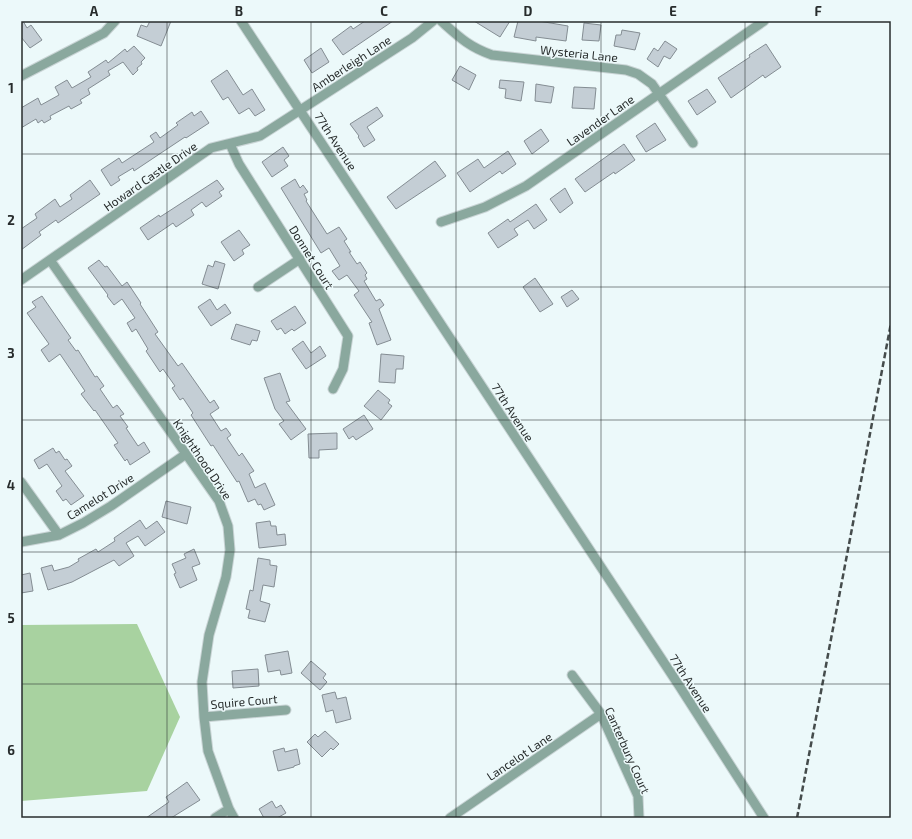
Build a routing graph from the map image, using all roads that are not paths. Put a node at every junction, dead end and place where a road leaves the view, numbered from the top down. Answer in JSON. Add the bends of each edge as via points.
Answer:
{"nodes":[{"id":1,"x":115,"y":21,"type":"edge"},
{"id":2,"x":241,"y":21,"type":"edge"},
{"id":3,"x":432,"y":21,"type":"edge"},
{"id":4,"x":441,"y":21,"type":"edge"},
{"id":5,"x":764,"y":21,"type":"edge"},
{"id":6,"x":21,"y":76,"type":"edge"},
{"id":7,"x":659,"y":94,"type":"junction"},
{"id":8,"x":301,"y":110,"type":"junction"},
{"id":9,"x":693,"y":142,"type":"dead end"},
{"id":10,"x":230,"y":144,"type":"junction"},
{"id":11,"x":441,"y":222,"type":"dead end"},
{"id":12,"x":300,"y":259,"type":"junction"},
{"id":13,"x":50,"y":260,"type":"junction"},
{"id":14,"x":21,"y":280,"type":"edge"},
{"id":15,"x":258,"y":287,"type":"dead end"},
{"id":16,"x":333,"y":389,"type":"dead end"},
{"id":17,"x":186,"y":454,"type":"junction"},
{"id":18,"x":21,"y":482,"type":"edge"},
{"id":19,"x":59,"y":535,"type":"junction"},
{"id":20,"x":21,"y":542,"type":"edge"},
{"id":21,"x":572,"y":675,"type":"dead end"},
{"id":22,"x":286,"y":710,"type":"dead end"},
{"id":23,"x":601,"y":714,"type":"junction"},
{"id":24,"x":204,"y":717,"type":"junction"},
{"id":25,"x":228,"y":809,"type":"junction"},
{"id":26,"x":215,"y":818,"type":"edge"},
{"id":27,"x":234,"y":818,"type":"edge"},
{"id":28,"x":450,"y":818,"type":"edge"},
{"id":29,"x":639,"y":818,"type":"edge"},
{"id":30,"x":764,"y":818,"type":"edge"}],
"edges":[{"from":1,"to":6,"type":"street","via":[[104,33]]},
{"from":2,"to":8,"type":"street","name":"77th Avenue"},
{"from":3,"to":8,"type":"street","name":"Amberleigh Lane","via":[[412,38]]},
{"from":4,"to":7,"type":"street","name":"Wysteria Lane","via":[[475,49],[492,55],[626,70],[638,74],[652,84]]},
{"from":5,"to":7,"type":"street","name":"Lavender Lane"},
{"from":7,"to":9,"type":"street","name":"Wysteria Lane"},
{"from":7,"to":11,"type":"street","name":"Lavender Lane","via":[[513,193],[485,207]]},
{"from":8,"to":10,"type":"street","name":"Howard Castle Drive","via":[[260,136]]},
{"from":8,"to":30,"type":"street","name":"77th Avenue"},
{"from":10,"to":12,"type":"street","name":"Donnet Court","via":[[239,164]]},
{"from":10,"to":13,"type":"street","name":"Howard Castle Drive","via":[[211,148]]},
{"from":12,"to":15,"type":"street"},
{"from":12,"to":16,"type":"street","name":"Donnet Court","via":[[348,336],[343,368]]},
{"from":13,"to":14,"type":"street","name":"Howard Castle Drive"},
{"from":13,"to":17,"type":"street","name":"Knighthood Drive"},
{"from":17,"to":19,"type":"street","name":"Camelot Drive","via":[[111,506]]},
{"from":17,"to":24,"type":"street","name":"Knighthood Drive","via":[[219,501],[228,526],[230,550],[226,577],[209,635],[202,682]]},
{"from":18,"to":19,"type":"street"},
{"from":19,"to":20,"type":"street","name":"Camelot Drive"},
{"from":21,"to":23,"type":"street","name":"Canterbury Court"},
{"from":22,"to":24,"type":"street","name":"Squire Court"},
{"from":23,"to":28,"type":"street","name":"Lancelot Lane"},
{"from":23,"to":29,"type":"street","name":"Canterbury Court","via":[[638,796]]},
{"from":24,"to":25,"type":"street","name":"Knighthood Drive","via":[[208,751]]},
{"from":25,"to":26,"type":"street"},
{"from":25,"to":27,"type":"street","name":"Knighthood Drive"}]}
